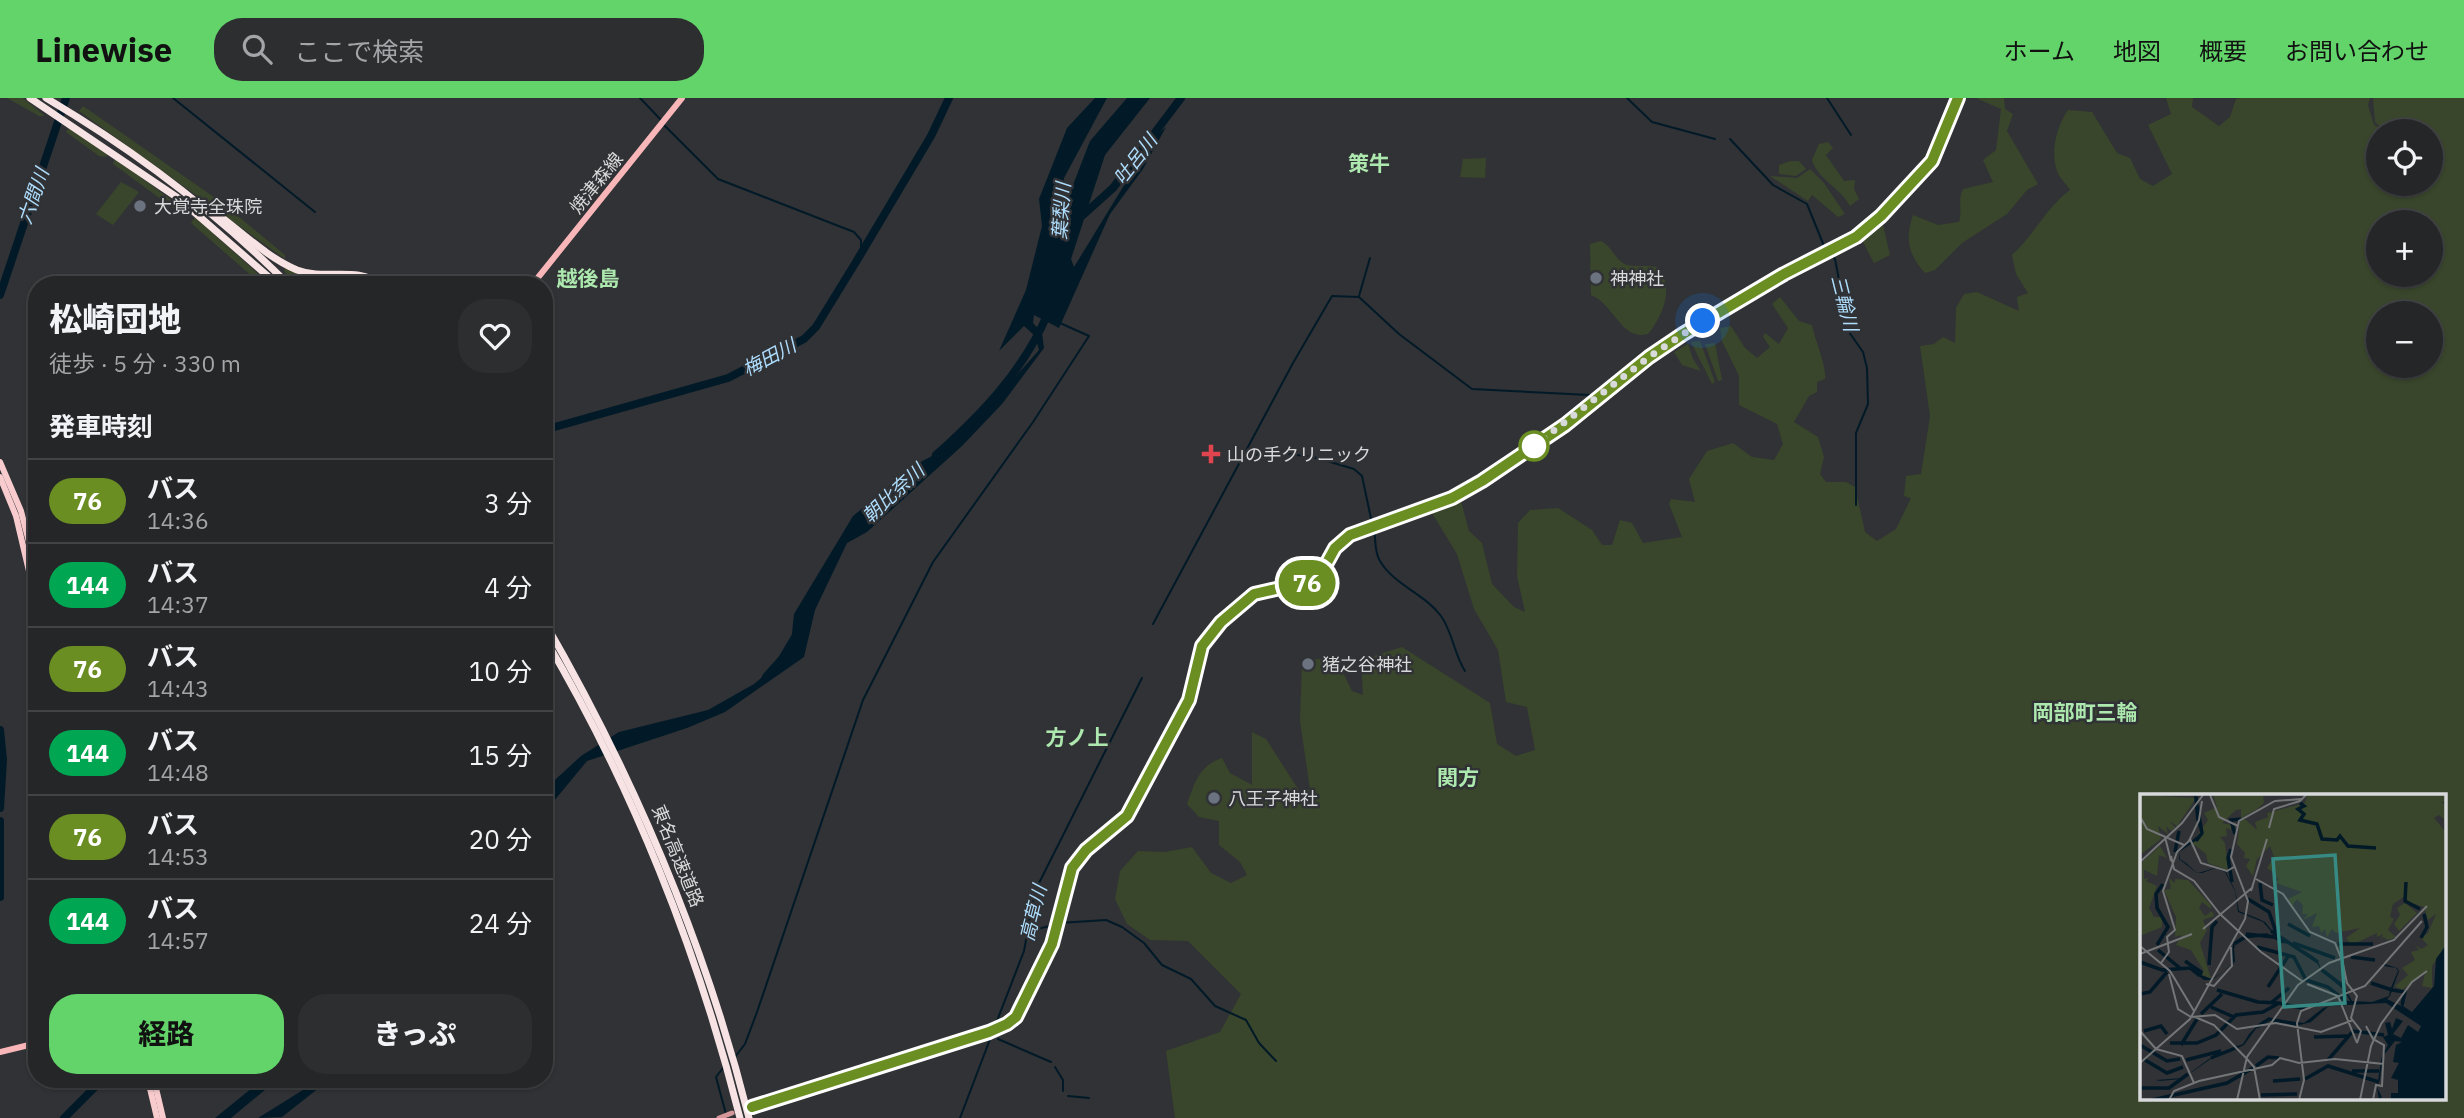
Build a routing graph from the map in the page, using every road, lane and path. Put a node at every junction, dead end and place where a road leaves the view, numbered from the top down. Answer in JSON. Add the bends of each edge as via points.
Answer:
{"nodes":[{"id":1,"x":30,"y":98,"type":"edge"},
{"id":2,"x":46,"y":98,"type":"edge"},
{"id":3,"x":682,"y":98,"type":"edge"},
{"id":4,"x":1958,"y":98,"type":"edge"},
{"id":5,"x":53,"y":107,"type":"junction"},
{"id":6,"x":67,"y":116,"type":"junction"},
{"id":7,"x":185,"y":193,"type":"junction"},
{"id":8,"x":269,"y":276,"type":"edge"},
{"id":9,"x":279,"y":276,"type":"edge"},
{"id":10,"x":364,"y":276,"type":"edge"},
{"id":11,"x":539,"y":276,"type":"edge"},
{"id":12,"x":0,"y":462,"type":"edge"},
{"id":13,"x":0,"y":477,"type":"edge"},
{"id":14,"x":28,"y":539,"type":"edge"},
{"id":15,"x":28,"y":567,"type":"edge"},
{"id":16,"x":553,"y":639,"type":"edge"},
{"id":17,"x":553,"y":652,"type":"edge"},
{"id":18,"x":596,"y":724,"type":"junction"},
{"id":19,"x":620,"y":772,"type":"junction"},
{"id":20,"x":28,"y":1045,"type":"edge"},
{"id":21,"x":0,"y":1052,"type":"edge"},
{"id":22,"x":150,"y":1088,"type":"edge"},
{"id":23,"x":155,"y":1088,"type":"edge"},
{"id":24,"x":752,"y":1107,"type":"dead end"},
{"id":25,"x":158,"y":1112,"type":"edge"},
{"id":26,"x":732,"y":1114,"type":"dead end"},
{"id":27,"x":163,"y":1118,"type":"edge"},
{"id":28,"x":719,"y":1118,"type":"edge"},
{"id":29,"x":740,"y":1118,"type":"edge"},
{"id":30,"x":749,"y":1118,"type":"edge"}],
"edges":[{"from":1,"to":5,"type":"highway"},
{"from":2,"to":5,"type":"highway"},
{"from":3,"to":11,"type":"main road","name":"焼津森線"},
{"from":4,"to":24,"type":"main road","via":[[1932,161],[1856,237],[1675,339],[1565,425],[1482,481],[1452,498],[1350,535],[1311,581],[1254,594],[1221,622],[1202,646],[1189,700],[1127,816],[1072,868],[1047,956],[1016,1017],[989,1032]]},
{"from":5,"to":6,"type":"highway"},
{"from":6,"to":7,"type":"highway"},
{"from":6,"to":8,"type":"highway","via":[[178,198]]},
{"from":7,"to":9,"type":"highway"},
{"from":7,"to":10,"type":"highway","via":[[290,267],[312,274]]},
{"from":12,"to":14,"type":"highway"},
{"from":13,"to":15,"type":"highway","via":[[16,516]]},
{"from":16,"to":18,"type":"highway","name":"東名高速道路"},
{"from":17,"to":18,"type":"highway","name":"東名高速道路"},
{"from":18,"to":19,"type":"highway","name":"東名高速道路"},
{"from":19,"to":29,"type":"highway","name":"東名高速道路","via":[[694,965]]},
{"from":19,"to":30,"type":"highway","name":"東名高速道路","via":[[665,864],[700,954]]},
{"from":20,"to":21,"type":"main road"},
{"from":22,"to":25,"type":"highway"},
{"from":23,"to":25,"type":"highway"},
{"from":25,"to":27,"type":"highway"},
{"from":26,"to":28,"type":"main road"}]}
